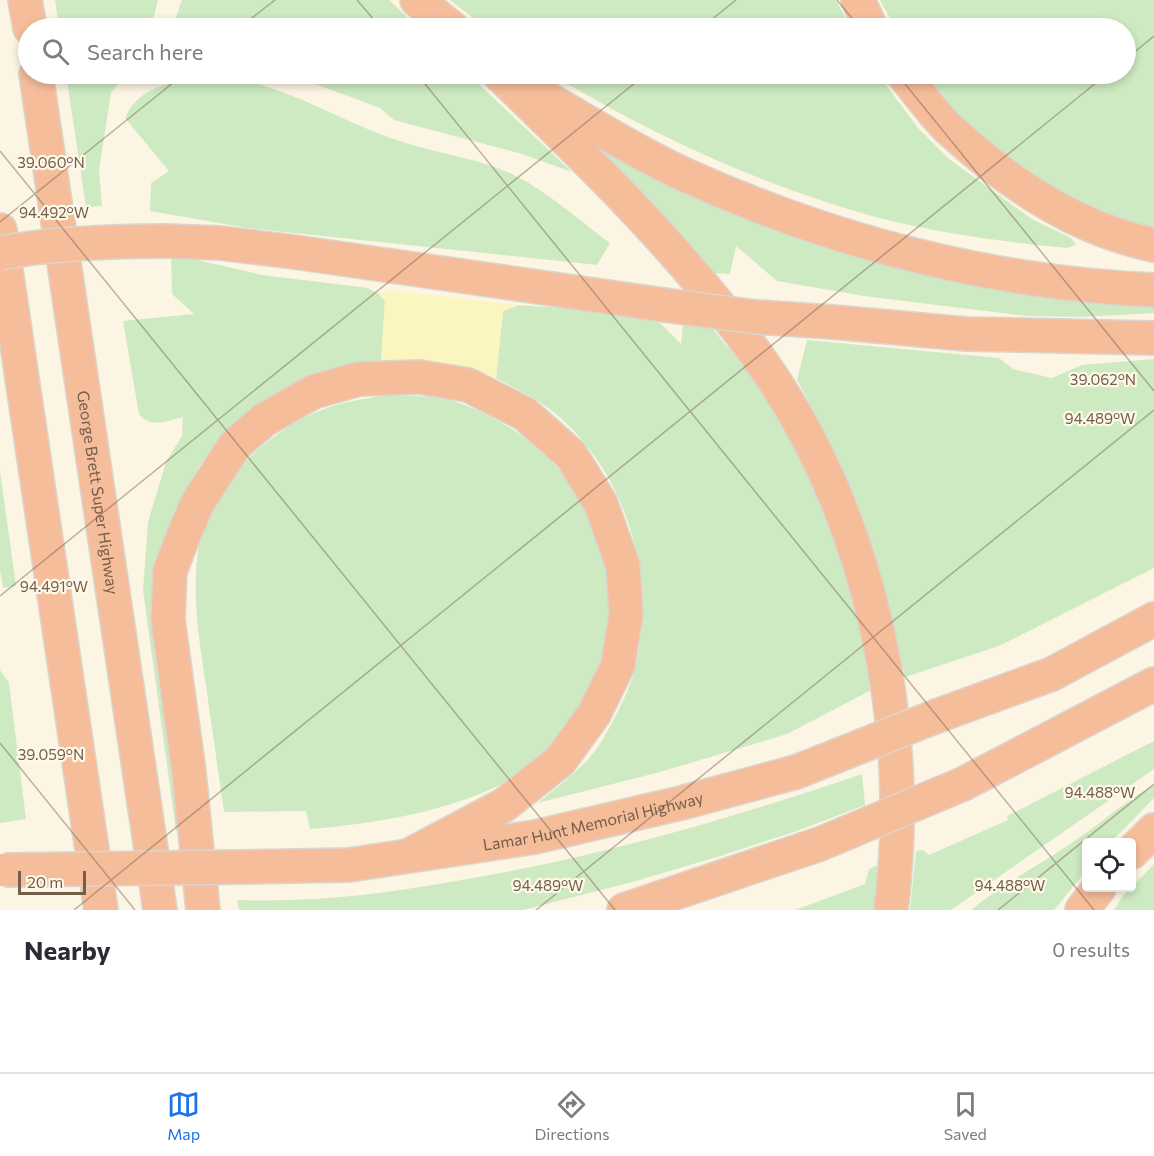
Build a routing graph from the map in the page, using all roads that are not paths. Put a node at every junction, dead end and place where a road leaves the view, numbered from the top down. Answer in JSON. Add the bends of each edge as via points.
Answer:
{"nodes":[{"id":1,"x":26,"y":0,"type":"edge"},
{"id":2,"x":417,"y":0,"type":"edge"},
{"id":3,"x":858,"y":0,"type":"edge"},
{"id":4,"x":29,"y":18,"type":"edge"},
{"id":5,"x":440,"y":18,"type":"edge"},
{"id":6,"x":866,"y":18,"type":"edge"},
{"id":7,"x":37,"y":84,"type":"edge"},
{"id":8,"x":509,"y":84,"type":"edge"},
{"id":9,"x":524,"y":84,"type":"edge"},
{"id":10,"x":911,"y":84,"type":"edge"},
{"id":11,"x":0,"y":230,"type":"edge"},
{"id":12,"x":1154,"y":245,"type":"edge"},
{"id":13,"x":0,"y":253,"type":"edge"},
{"id":14,"x":1154,"y":290,"type":"edge"},
{"id":15,"x":1154,"y":338,"type":"edge"},
{"id":16,"x":1154,"y":619,"type":"edge"},
{"id":17,"x":1154,"y":684,"type":"edge"},
{"id":18,"x":1154,"y":830,"type":"edge"},
{"id":19,"x":1136,"y":847,"type":"edge"},
{"id":20,"x":408,"y":856,"type":"junction"},
{"id":21,"x":3,"y":870,"type":"edge"},
{"id":22,"x":1096,"y":892,"type":"edge"},
{"id":23,"x":101,"y":910,"type":"edge"},
{"id":24,"x":160,"y":910,"type":"edge"},
{"id":25,"x":203,"y":910,"type":"edge"},
{"id":26,"x":624,"y":910,"type":"edge"},
{"id":27,"x":891,"y":910,"type":"edge"},
{"id":28,"x":1082,"y":910,"type":"edge"}],
"edges":[{"from":1,"to":4,"type":"highway"},
{"from":2,"to":5,"type":"highway"},
{"from":3,"to":6,"type":"highway"},
{"from":7,"to":24,"type":"highway","name":"George Brett Super Highway"},
{"from":8,"to":27,"type":"highway","via":[[639,215],[702,287],[763,364],[808,437],[867,585],[886,675],[896,763],[898,859]]},
{"from":9,"to":14,"type":"highway","via":[[683,174],[833,232],[923,259],[995,274],[1087,287]]},
{"from":10,"to":12,"type":"highway","via":[[945,125],[1022,190],[1123,239]]},
{"from":11,"to":23,"type":"highway"},
{"from":13,"to":15,"type":"highway","bridge":true,"via":[[117,241],[220,243],[756,317],[977,334]]},
{"from":16,"to":20,"type":"highway","name":"Lamar Hunt Memorial Highway","bridge":true,"via":[[1052,674],[796,772],[535,837]]},
{"from":17,"to":26,"type":"highway","bridge":true,"via":[[963,784],[820,844]]},
{"from":18,"to":19,"type":"highway"},
{"from":20,"to":21,"type":"highway","name":"Lamar Hunt Memorial Highway","bridge":true,"via":[[349,865]]},
{"from":20,"to":25,"type":"highway","via":[[504,806],[560,761],[594,714],[618,665],[626,614],[623,566],[601,504],[571,455],[525,414],[468,385],[419,376],[359,379],[313,393],[264,420],[236,445],[198,502],[185,532],[170,571],[168,620]]},
{"from":22,"to":28,"type":"highway"}]}
